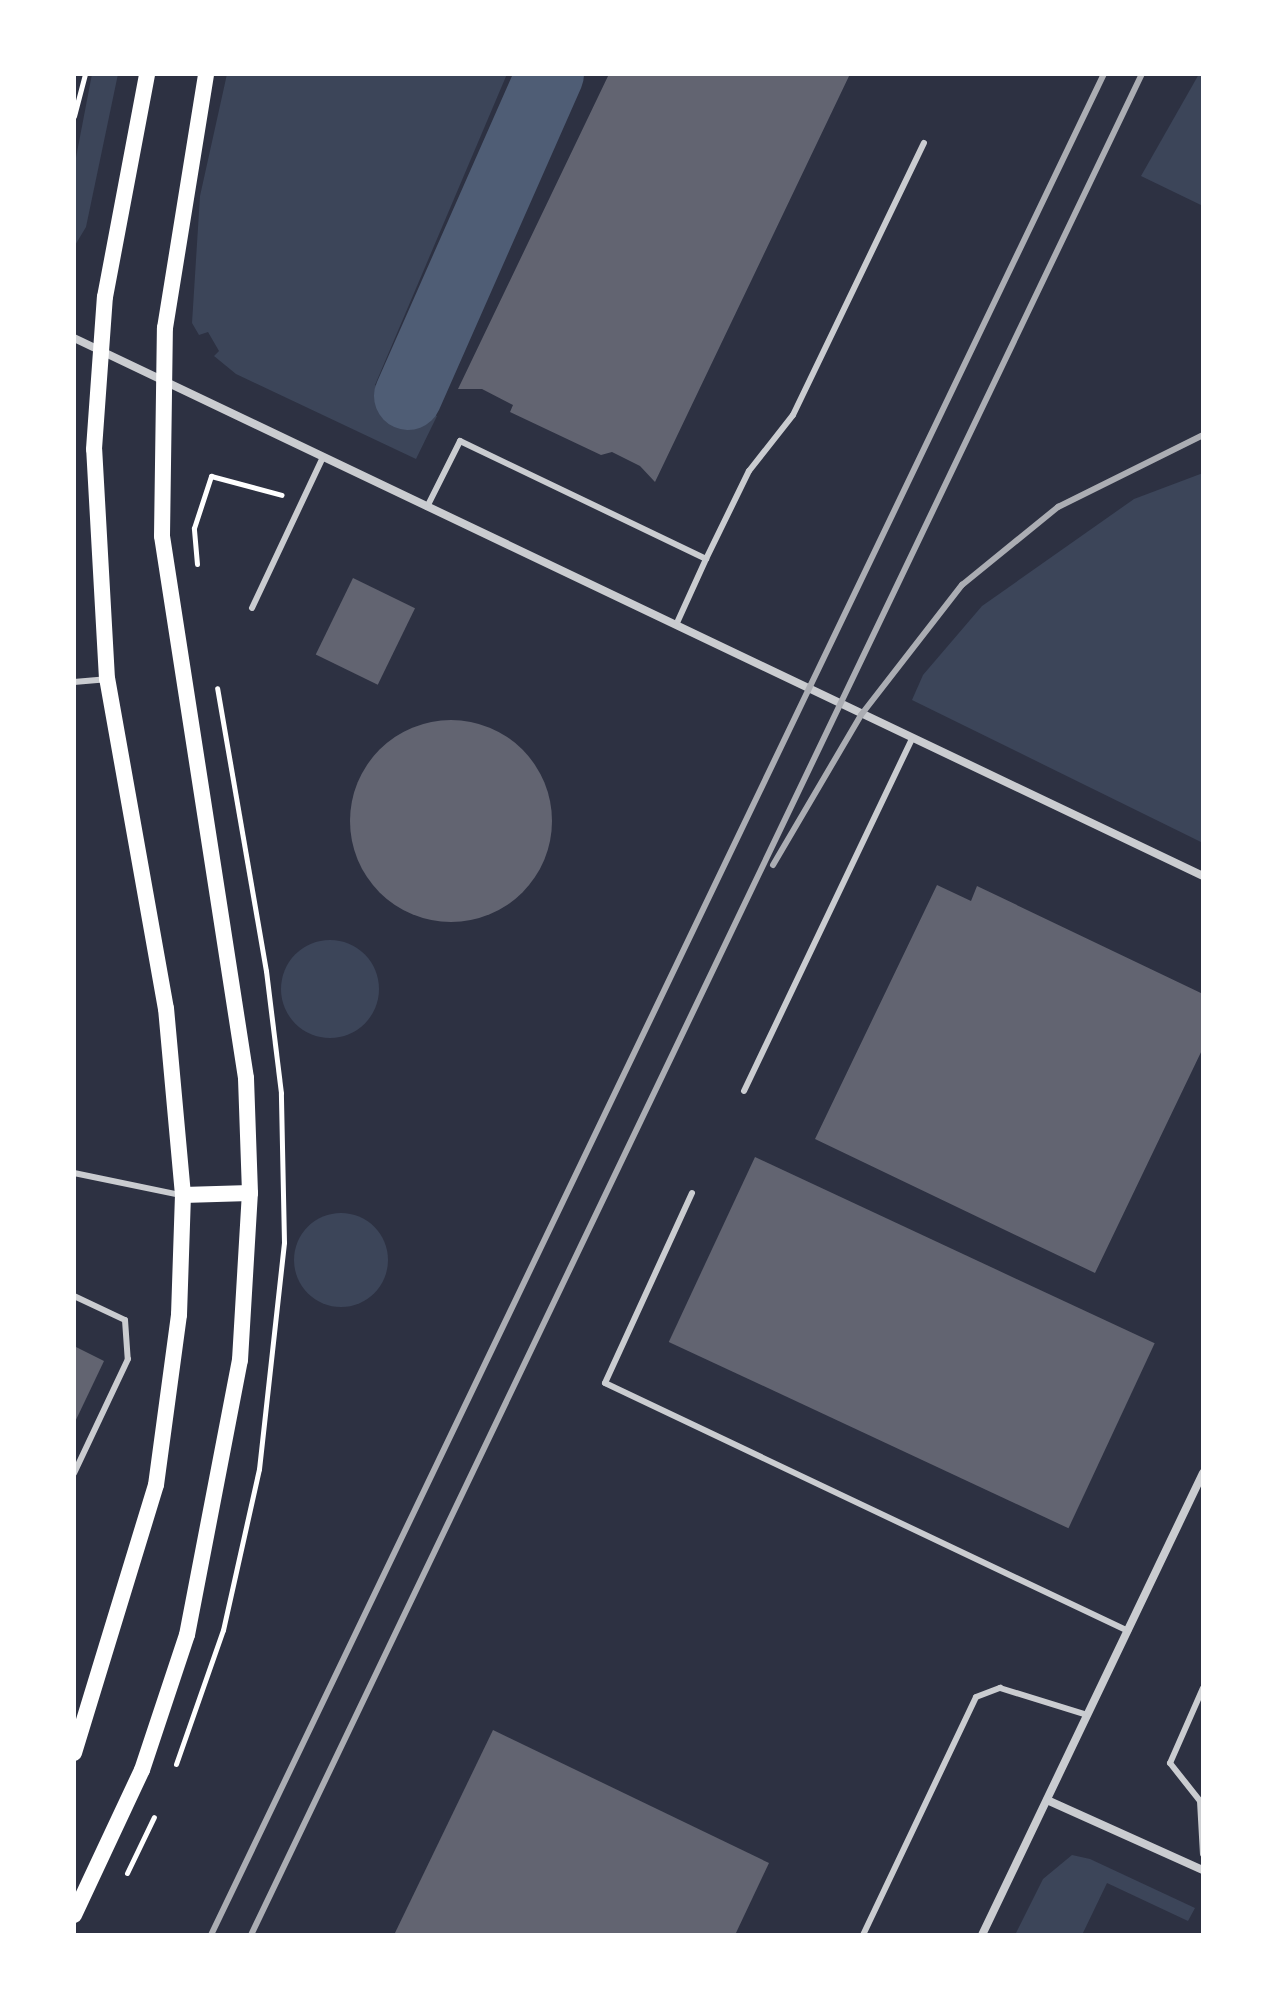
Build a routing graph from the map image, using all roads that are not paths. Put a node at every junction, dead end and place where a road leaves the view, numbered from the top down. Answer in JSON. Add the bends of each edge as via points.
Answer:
{"nodes":[{"id":1,"x":147,"y":74,"type":"edge"},
{"id":2,"x":206,"y":74,"type":"edge"},
{"id":3,"x":924,"y":143,"type":"dead end"},
{"id":4,"x":74,"y":338,"type":"edge"},
{"id":5,"x":100,"y":350,"type":"junction"},
{"id":6,"x":161,"y":380,"type":"junction"},
{"id":7,"x":323,"y":457,"type":"junction"},
{"id":8,"x":427,"y":507,"type":"junction"},
{"id":9,"x":706,"y":559,"type":"junction"},
{"id":10,"x":252,"y":608,"type":"dead end"},
{"id":11,"x":676,"y":625,"type":"junction"},
{"id":12,"x":107,"y":679,"type":"junction"},
{"id":13,"x":74,"y":682,"type":"edge"},
{"id":14,"x":912,"y":738,"type":"junction"},
{"id":15,"x":1203,"y":876,"type":"edge"},
{"id":16,"x":744,"y":1091,"type":"dead end"},
{"id":17,"x":74,"y":1173,"type":"edge"},
{"id":18,"x":250,"y":1193,"type":"junction"},
{"id":19,"x":692,"y":1193,"type":"dead end"},
{"id":20,"x":183,"y":1195,"type":"junction"},
{"id":21,"x":74,"y":1296,"type":"edge"},
{"id":22,"x":74,"y":1473,"type":"edge"},
{"id":23,"x":1203,"y":1473,"type":"edge"},
{"id":24,"x":1128,"y":1631,"type":"junction"},
{"id":25,"x":1203,"y":1688,"type":"edge"},
{"id":26,"x":1087,"y":1715,"type":"junction"},
{"id":27,"x":74,"y":1753,"type":"edge"},
{"id":28,"x":1047,"y":1800,"type":"junction"},
{"id":29,"x":1203,"y":1854,"type":"edge"},
{"id":30,"x":1203,"y":1870,"type":"edge"},
{"id":31,"x":74,"y":1915,"type":"edge"},
{"id":32,"x":863,"y":1935,"type":"edge"},
{"id":33,"x":982,"y":1935,"type":"edge"}],
"edges":[{"from":1,"to":5,"type":"main road"},
{"from":2,"to":6,"type":"main road","via":[[183,182]]},
{"from":3,"to":9,"type":"lane","via":[[793,415],[749,471]]},
{"from":4,"to":5,"type":"street"},
{"from":5,"to":6,"type":"street"},
{"from":5,"to":12,"type":"main road","via":[[94,449]]},
{"from":6,"to":7,"type":"street"},
{"from":6,"to":18,"type":"main road","via":[[162,536],[244,1062]]},
{"from":7,"to":8,"type":"street"},
{"from":7,"to":10,"type":"lane"},
{"from":8,"to":9,"type":"lane","via":[[460,441]]},
{"from":8,"to":11,"type":"street"},
{"from":9,"to":11,"type":"lane"},
{"from":11,"to":14,"type":"street"},
{"from":12,"to":13,"type":"lane"},
{"from":12,"to":20,"type":"main road","via":[[166,1009]]},
{"from":14,"to":15,"type":"street"},
{"from":14,"to":16,"type":"lane"},
{"from":17,"to":20,"type":"lane"},
{"from":18,"to":20,"type":"main road"},
{"from":18,"to":31,"type":"main road","via":[[240,1360],[187,1635],[142,1770]]},
{"from":19,"to":24,"type":"lane","via":[[605,1383]]},
{"from":20,"to":27,"type":"main road","via":[[179,1315],[156,1485]]},
{"from":21,"to":22,"type":"lane","via":[[125,1320],[128,1359]]},
{"from":23,"to":24,"type":"street"},
{"from":24,"to":26,"type":"street"},
{"from":25,"to":29,"type":"lane","via":[[1170,1763],[1200,1801]]},
{"from":26,"to":28,"type":"street"},
{"from":26,"to":32,"type":"lane","via":[[1000,1688],[976,1697]]},
{"from":28,"to":30,"type":"street"},
{"from":28,"to":33,"type":"street"}]}
